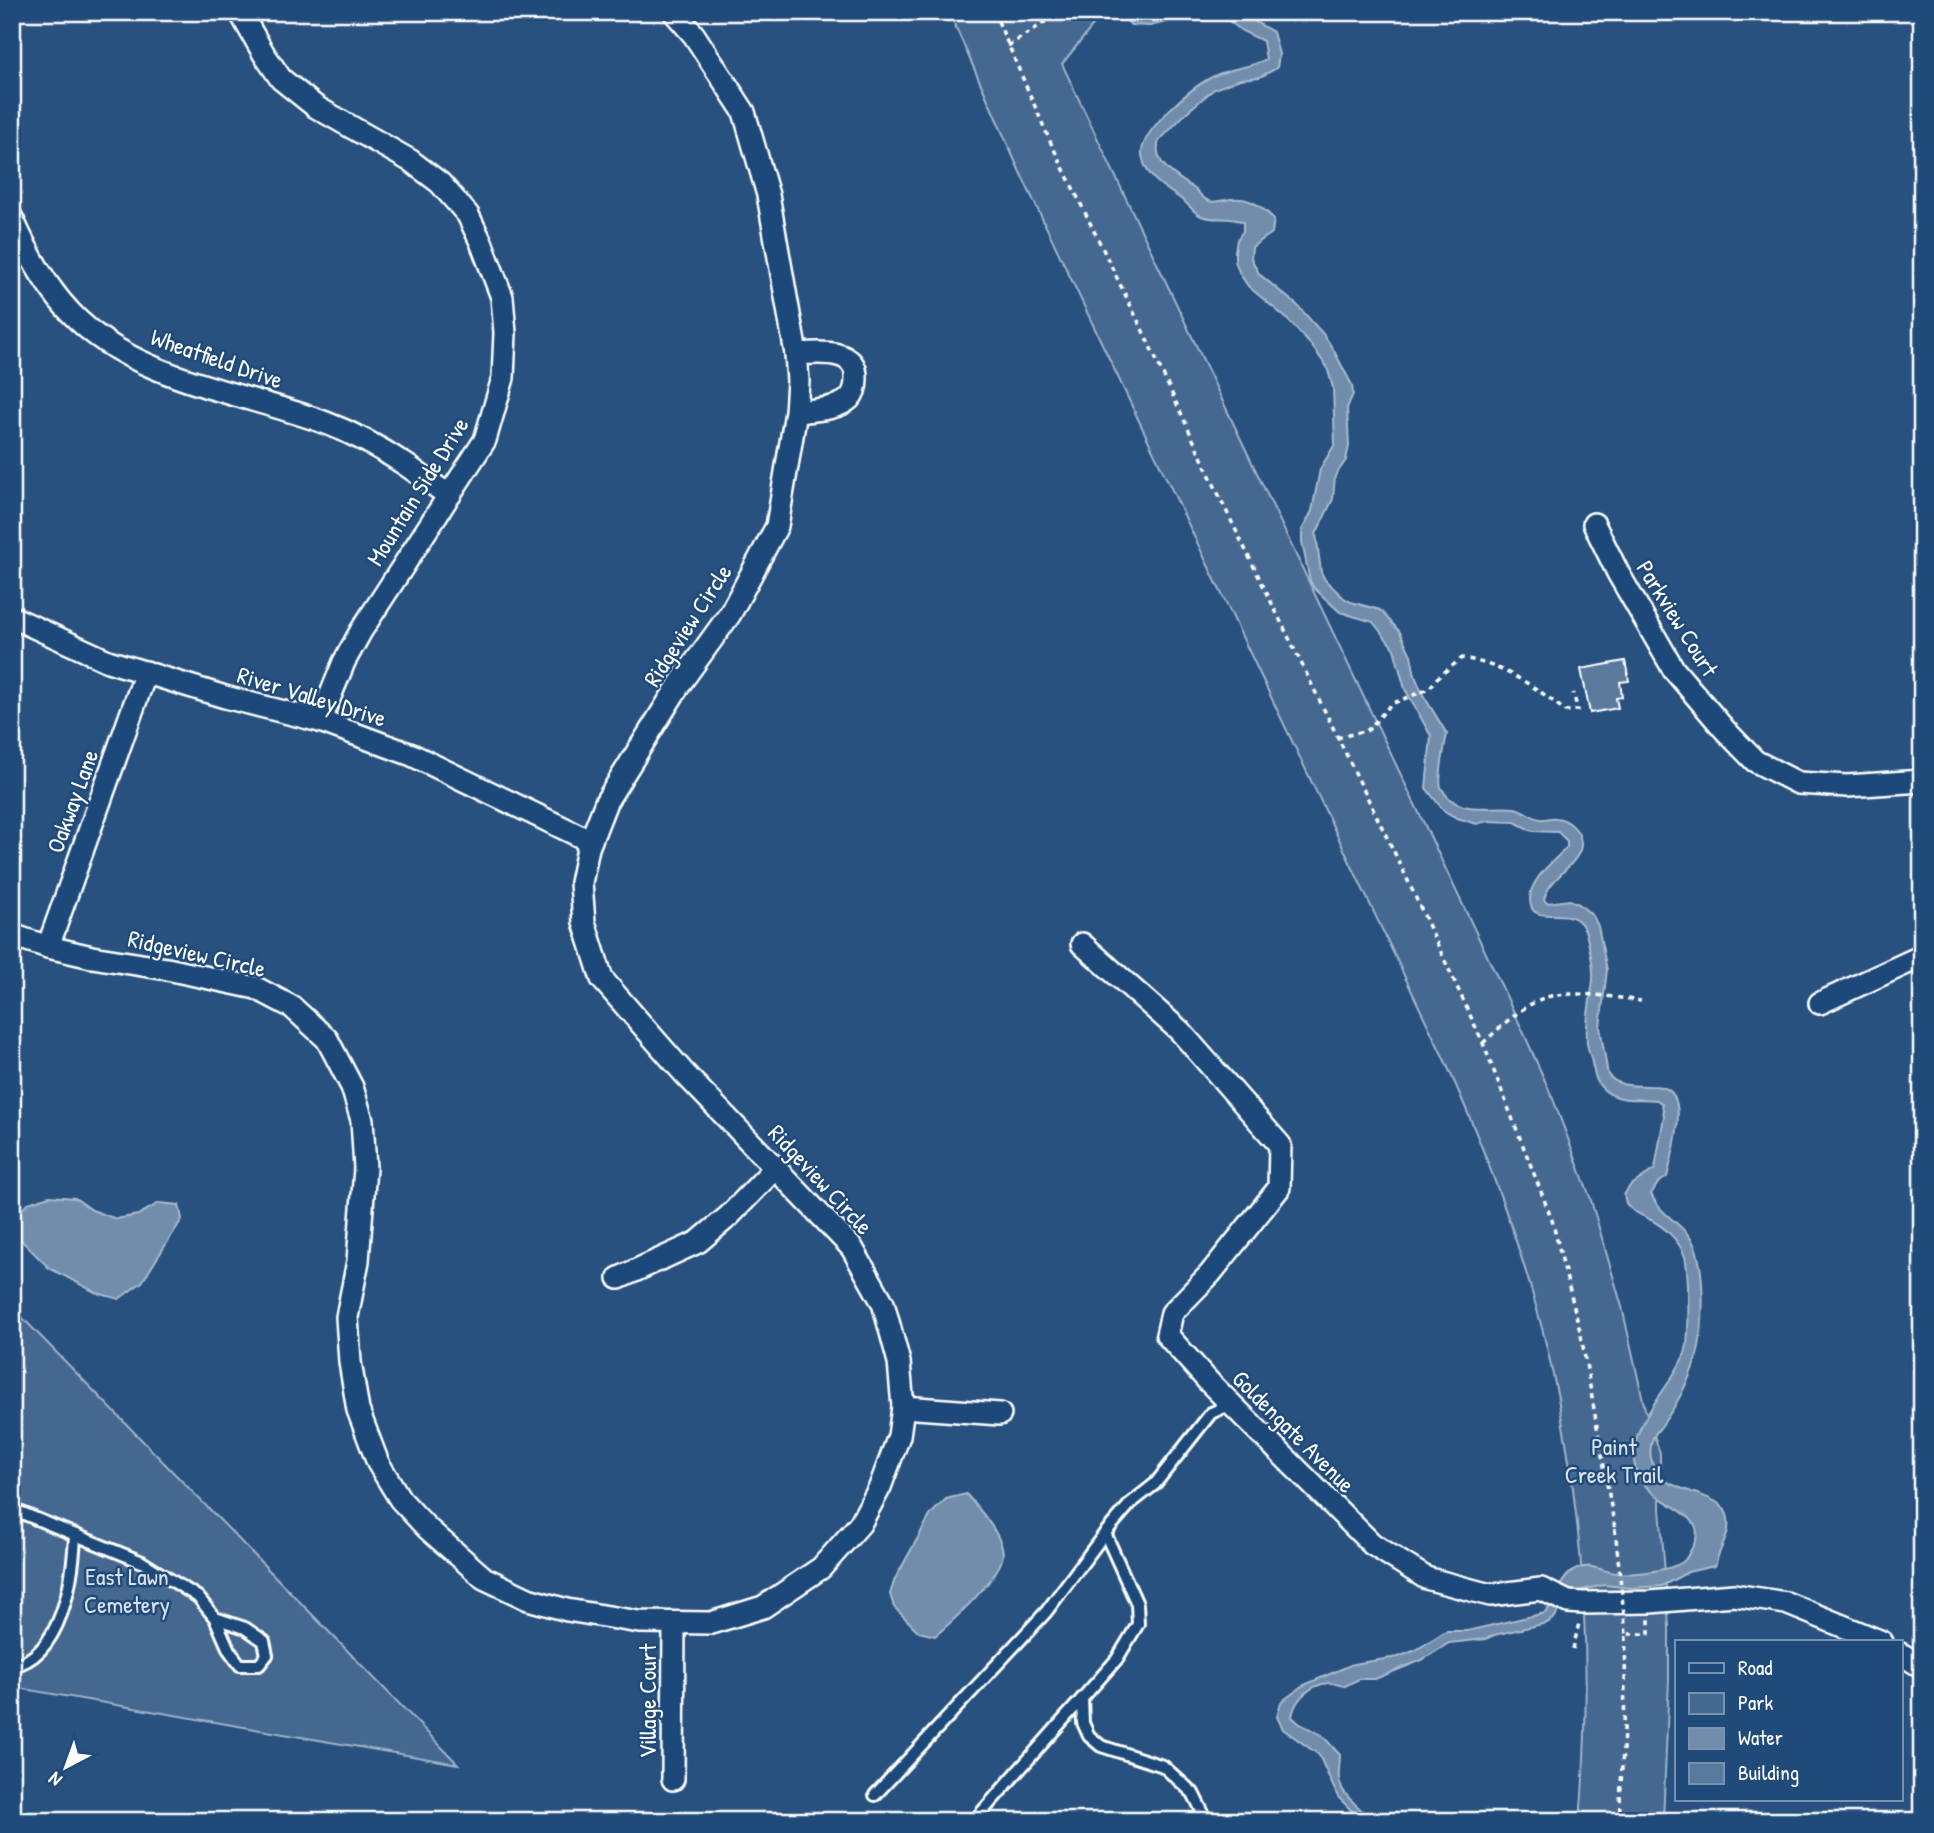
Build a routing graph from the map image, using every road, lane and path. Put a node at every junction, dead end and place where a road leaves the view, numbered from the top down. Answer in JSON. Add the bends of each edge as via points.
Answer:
{"nodes":[{"id":1,"x":240,"y":12,"type":"edge"},
{"id":2,"x":674,"y":12,"type":"edge"},
{"id":3,"x":994,"y":12,"type":"edge"},
{"id":4,"x":1112,"y":13,"type":"edge"},
{"id":5,"x":1008,"y":46,"type":"junction"},
{"id":6,"x":12,"y":218,"type":"edge"},
{"id":7,"x":796,"y":354,"type":"junction"},
{"id":8,"x":796,"y":412,"type":"junction"},
{"id":9,"x":450,"y":495,"type":"junction"},
{"id":10,"x":1594,"y":524,"type":"dead end"},
{"id":11,"x":12,"y":617,"type":"edge"},
{"id":12,"x":146,"y":672,"type":"junction"},
{"id":13,"x":1573,"y":692,"type":"dead end"},
{"id":14,"x":320,"y":721,"type":"junction"},
{"id":15,"x":1337,"y":737,"type":"junction"},
{"id":16,"x":1922,"y":781,"type":"edge"},
{"id":17,"x":590,"y":841,"type":"junction"},
{"id":18,"x":12,"y":935,"type":"edge"},
{"id":19,"x":1082,"y":944,"type":"dead end"},
{"id":20,"x":48,"y":947,"type":"junction"},
{"id":21,"x":1922,"y":956,"type":"edge"},
{"id":22,"x":1641,"y":1001,"type":"dead end"},
{"id":23,"x":1820,"y":1003,"type":"dead end"},
{"id":24,"x":1483,"y":1044,"type":"junction"},
{"id":25,"x":776,"y":1167,"type":"junction"},
{"id":26,"x":618,"y":1279,"type":"dead end"},
{"id":27,"x":1232,"y":1404,"type":"junction"},
{"id":28,"x":903,"y":1407,"type":"junction"},
{"id":29,"x":1000,"y":1414,"type":"dead end"},
{"id":30,"x":12,"y":1509,"type":"edge"},
{"id":31,"x":1105,"y":1533,"type":"junction"},
{"id":32,"x":75,"y":1536,"type":"junction"},
{"id":33,"x":1583,"y":1603,"type":"junction"},
{"id":34,"x":215,"y":1618,"type":"junction"},
{"id":35,"x":674,"y":1623,"type":"junction"},
{"id":36,"x":1649,"y":1633,"type":"dead end"},
{"id":37,"x":1626,"y":1634,"type":"junction"},
{"id":38,"x":1877,"y":1640,"type":"edge"},
{"id":39,"x":1573,"y":1649,"type":"dead end"},
{"id":40,"x":1902,"y":1655,"type":"edge"},
{"id":41,"x":12,"y":1666,"type":"edge"},
{"id":42,"x":1922,"y":1667,"type":"edge"},
{"id":43,"x":1082,"y":1699,"type":"junction"},
{"id":44,"x":673,"y":1779,"type":"dead end"},
{"id":45,"x":875,"y":1795,"type":"dead end"},
{"id":46,"x":974,"y":1821,"type":"edge"},
{"id":47,"x":1207,"y":1821,"type":"edge"},
{"id":48,"x":1619,"y":1821,"type":"edge"}],
"edges":[{"from":1,"to":9,"type":"street","name":"Mountain Side Drive","via":[[281,79],[316,107],[411,161],[440,183],[468,215],[481,242],[502,297],[503,378],[485,440]]},
{"from":2,"to":7,"type":"street","name":"Ridgeview Circle","via":[[744,112],[768,195]]},
{"from":3,"to":5,"type":"path"},
{"from":4,"to":5,"type":"path","via":[[1086,19],[1060,16]]},
{"from":5,"to":15,"type":"path"},
{"from":6,"to":9,"type":"street","name":"Wheatfield Drive","via":[[46,282],[71,313],[115,348],[159,370],[329,424],[406,465]]},
{"from":7,"to":8,"type":"street","name":"Ridgeview Circle"},
{"from":7,"to":8,"type":"street","via":[[835,353],[850,361],[857,373],[856,388],[848,399]]},
{"from":8,"to":17,"type":"street","name":"Ridgeview Circle","via":[[776,526],[730,614],[606,802]]},
{"from":9,"to":14,"type":"street","name":"Mountain Side Drive","via":[[361,631]]},
{"from":10,"to":16,"type":"street","name":"Parkview Court","via":[[1674,670],[1755,761],[1798,783],[1847,786]]},
{"from":11,"to":12,"type":"street","name":"River Valley Drive","via":[[108,661]]},
{"from":12,"to":14,"type":"street","name":"River Valley Drive"},
{"from":12,"to":20,"type":"street","name":"Oakway Lane"},
{"from":13,"to":15,"type":"path","via":[[1578,710],[1565,710],[1498,668],[1462,658],[1429,690],[1391,704],[1368,730]]},
{"from":14,"to":17,"type":"street","name":"River Valley Drive","via":[[455,774]]},
{"from":15,"to":24,"type":"path"},
{"from":17,"to":25,"type":"street","name":"Ridgeview Circle","via":[[581,883],[584,922],[603,979],[684,1073]]},
{"from":18,"to":20,"type":"street","name":"Ridgeview Circle"},
{"from":19,"to":27,"type":"street","name":"Goldengate Avenue","via":[[1180,1031],[1280,1145],[1279,1188],[1210,1274],[1172,1313],[1167,1335]]},
{"from":20,"to":35,"type":"street","name":"Ridgeview Circle","via":[[256,988],[292,1007],[327,1039],[352,1087],[362,1120],[365,1168],[358,1261],[347,1317],[358,1410],[378,1463],[400,1499],[426,1528],[484,1578],[528,1599],[567,1610]]},
{"from":21,"to":23,"type":"street"},
{"from":22,"to":24,"type":"path","via":[[1576,994],[1541,999],[1515,1014]]},
{"from":24,"to":37,"type":"path","bridge":true,"via":[[1552,1220],[1581,1335],[1615,1529]]},
{"from":25,"to":26,"type":"street","via":[[698,1242]]},
{"from":25,"to":28,"type":"street","name":"Ridgeview Circle","via":[[852,1248],[883,1303],[899,1362]]},
{"from":27,"to":31,"type":"lane","via":[[1211,1413],[1155,1483]]},
{"from":27,"to":33,"type":"street","name":"Goldengate Avenue","via":[[1372,1544],[1426,1578],[1490,1595],[1541,1589],[1568,1602]]},
{"from":28,"to":29,"type":"street"},
{"from":28,"to":35,"type":"street","name":"Ridgeview Circle","via":[[899,1437],[880,1487],[860,1524],[821,1568],[763,1607],[710,1623]]},
{"from":30,"to":32,"type":"lane"},
{"from":31,"to":43,"type":"lane","via":[[1137,1604],[1138,1625],[1117,1659]]},
{"from":31,"to":45,"type":"lane","via":[[1046,1612]]},
{"from":32,"to":34,"type":"lane","via":[[142,1562],[198,1597]]},
{"from":32,"to":41,"type":"lane","via":[[73,1569],[52,1637],[24,1663]]},
{"from":33,"to":38,"type":"street","name":"Goldengate Avenue","via":[[1734,1595],[1786,1603]]},
{"from":33,"to":39,"type":"path"},
{"from":34,"to":34,"type":"lane","via":[[240,1665],[258,1665],[267,1655],[264,1641],[245,1628]]},
{"from":35,"to":44,"type":"street","name":"Village Court"},
{"from":36,"to":37,"type":"path"},
{"from":37,"to":48,"type":"path"},
{"from":40,"to":42,"type":"street"},
{"from":43,"to":46,"type":"lane"},
{"from":43,"to":47,"type":"lane","via":[[1089,1736],[1101,1746],[1163,1766],[1194,1793]]}]}
